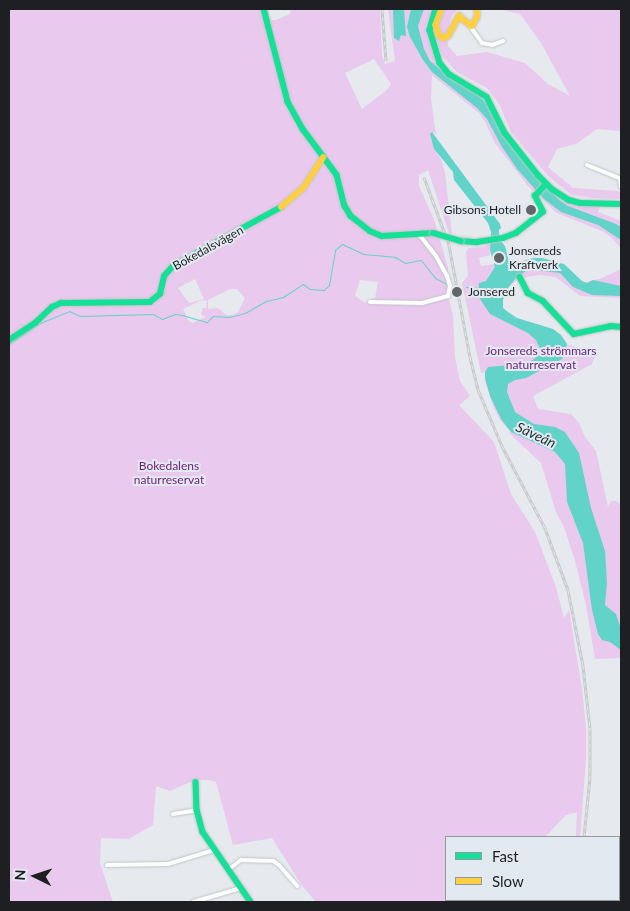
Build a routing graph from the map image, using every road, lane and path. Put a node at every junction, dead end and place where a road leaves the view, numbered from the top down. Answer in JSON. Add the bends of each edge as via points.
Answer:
{"nodes":[{"id":1,"x":264,"y":9,"type":"edge"},
{"id":2,"x":436,"y":9,"type":"edge"},
{"id":3,"x":442,"y":9,"type":"edge"},
{"id":4,"x":477,"y":9,"type":"edge"},
{"id":5,"x":470,"y":25,"type":"junction"},
{"id":6,"x":503,"y":41,"type":"dead end"},
{"id":7,"x":323,"y":158,"type":"junction"},
{"id":8,"x":587,"y":164,"type":"dead end"},
{"id":9,"x":546,"y":184,"type":"junction"},
{"id":10,"x":621,"y":187,"type":"edge"},
{"id":11,"x":621,"y":204,"type":"edge"},
{"id":12,"x":419,"y":234,"type":"junction"},
{"id":13,"x":520,"y":277,"type":"dead end"},
{"id":14,"x":370,"y":302,"type":"dead end"},
{"id":15,"x":621,"y":327,"type":"edge"},
{"id":16,"x":9,"y":340,"type":"edge"},
{"id":17,"x":196,"y":782,"type":"dead end"},
{"id":18,"x":197,"y":810,"type":"junction"},
{"id":19,"x":173,"y":814,"type":"dead end"},
{"id":20,"x":214,"y":850,"type":"junction"},
{"id":21,"x":107,"y":865,"type":"dead end"},
{"id":22,"x":229,"y":869,"type":"junction"},
{"id":23,"x":297,"y":886,"type":"dead end"},
{"id":24,"x":241,"y":888,"type":"junction"},
{"id":25,"x":193,"y":902,"type":"edge"},
{"id":26,"x":251,"y":902,"type":"edge"}],
"edges":[{"from":1,"to":7,"type":"street","via":[[288,102]]},
{"from":2,"to":9,"type":"street","via":[[430,30],[440,63],[449,74],[487,97],[505,133]]},
{"from":3,"to":5,"type":"street","via":[[436,25],[442,38],[448,36],[459,16]]},
{"from":4,"to":5,"type":"street","via":[[475,23]]},
{"from":5,"to":6,"type":"street","via":[[482,42],[492,45]]},
{"from":7,"to":12,"type":"street","via":[[342,186],[347,211],[361,226],[389,237]]},
{"from":7,"to":16,"type":"street","name":"Bokedalsvägen","via":[[304,187],[276,211],[173,266],[164,276],[160,294],[150,302],[61,303]]},
{"from":8,"to":10,"type":"street","via":[[620,178]]},
{"from":9,"to":11,"type":"street","via":[[575,202]]},
{"from":9,"to":12,"type":"street","bridge":true,"via":[[534,196],[543,211],[540,215],[503,238],[472,243],[433,233]]},
{"from":12,"to":14,"type":"street","via":[[447,276],[448,296],[422,304]]},
{"from":13,"to":15,"type":"street","via":[[528,293],[542,301],[574,334]]},
{"from":17,"to":18,"type":"street"},
{"from":18,"to":19,"type":"street"},
{"from":18,"to":20,"type":"street","via":[[203,832]]},
{"from":20,"to":21,"type":"street","via":[[168,864]]},
{"from":20,"to":22,"type":"street"},
{"from":22,"to":23,"type":"street","via":[[241,860],[273,861]]},
{"from":22,"to":24,"type":"street"},
{"from":24,"to":25,"type":"street"},
{"from":24,"to":26,"type":"street"}]}
